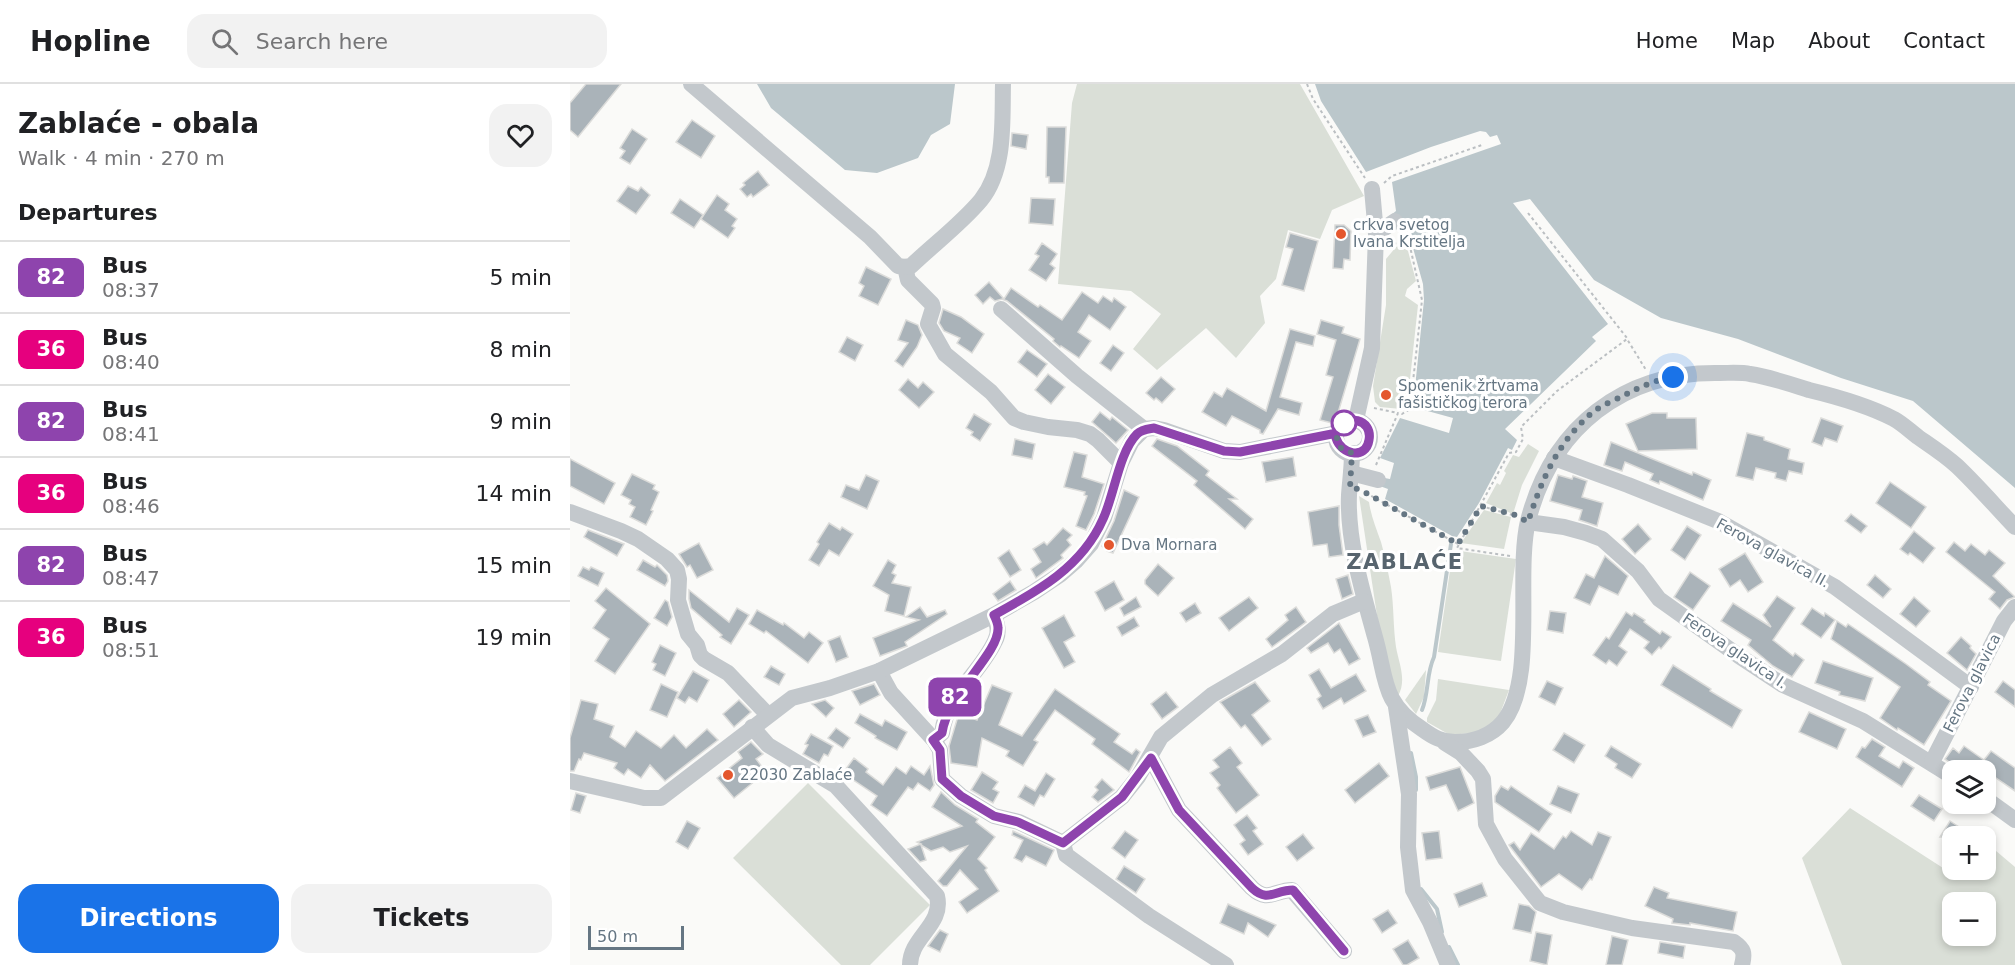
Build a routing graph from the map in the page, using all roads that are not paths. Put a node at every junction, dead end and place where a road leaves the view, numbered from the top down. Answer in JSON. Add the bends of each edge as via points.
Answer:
{"nodes":[{"id":1,"x":691,"y":84,"type":"edge"},
{"id":2,"x":1004,"y":84,"type":"edge"},
{"id":3,"x":1375,"y":189,"type":"road end"},
{"id":4,"x":905,"y":267,"type":"junction"},
{"id":5,"x":1001,"y":309,"type":"dead end"},
{"id":6,"x":1357,"y":413,"type":"junction"},
{"id":7,"x":1144,"y":429,"type":"junction"},
{"id":8,"x":1337,"y":433,"type":"junction"},
{"id":9,"x":1352,"y":453,"type":"junction"},
{"id":10,"x":1554,"y":458,"type":"junction"},
{"id":11,"x":1121,"y":464,"type":"junction"},
{"id":12,"x":570,"y":512,"type":"edge"},
{"id":13,"x":1528,"y":522,"type":"junction"},
{"id":14,"x":2015,"y":527,"type":"edge"},
{"id":15,"x":1364,"y":601,"type":"junction"},
{"id":16,"x":2015,"y":607,"type":"edge"},
{"id":17,"x":994,"y":615,"type":"junction"},
{"id":18,"x":879,"y":670,"type":"junction"},
{"id":19,"x":1971,"y":687,"type":"junction"},
{"id":20,"x":1396,"y":707,"type":"junction"},
{"id":21,"x":768,"y":715,"type":"junction"},
{"id":22,"x":752,"y":727,"type":"junction"},
{"id":23,"x":933,"y":740,"type":"junction"},
{"id":24,"x":1444,"y":742,"type":"junction"},
{"id":25,"x":1151,"y":758,"type":"junction"},
{"id":26,"x":1932,"y":762,"type":"junction"},
{"id":27,"x":1942,"y":769,"type":"edge"},
{"id":28,"x":570,"y":781,"type":"edge"},
{"id":29,"x":1996,"y":807,"type":"edge"},
{"id":30,"x":2015,"y":820,"type":"edge"},
{"id":31,"x":1063,"y":843,"type":"junction"},
{"id":32,"x":1344,"y":951,"type":"dead end"},
{"id":33,"x":910,"y":965,"type":"edge"},
{"id":34,"x":1226,"y":965,"type":"edge"},
{"id":35,"x":1448,"y":965,"type":"edge"},
{"id":36,"x":1742,"y":965,"type":"edge"}],
"edges":[{"from":1,"to":4,"type":"street","via":[[855,224],[898,266]]},
{"from":2,"to":4,"type":"street","via":[[999,158],[983,198],[911,266]]},
{"from":3,"to":6,"type":"street","via":[[1385,227],[1372,348]]},
{"from":4,"to":11,"type":"street","via":[[908,280],[932,304],[928,324],[945,354],[991,392],[1007,412],[1024,422],[1090,434]]},
{"from":5,"to":7,"type":"street"},
{"from":6,"to":8,"type":"street"},
{"from":6,"to":9,"type":"street","via":[[1370,439],[1365,448]]},
{"from":7,"to":8,"type":"street","via":[[1164,430],[1232,452]]},
{"from":7,"to":11,"type":"street","via":[[1132,441]]},
{"from":8,"to":9,"type":"street","via":[[1341,448]]},
{"from":9,"to":15,"type":"street","via":[[1361,480],[1353,535]]},
{"from":10,"to":13,"type":"street"},
{"from":10,"to":14,"type":"street","via":[[1567,438],[1594,411],[1652,381],[1694,372],[1749,374],[1831,396],[1895,419],[1956,465]]},
{"from":10,"to":19,"type":"street","name":"Ferova glavica II.","via":[[1718,522],[1835,587]]},
{"from":11,"to":17,"type":"street","via":[[1104,518],[1091,544],[1061,574]]},
{"from":12,"to":21,"type":"street","via":[[638,539],[667,559],[676,570],[678,600],[688,634],[698,645],[700,655],[728,672]]},
{"from":13,"to":24,"type":"street","via":[[1522,559],[1522,663],[1510,712],[1491,733],[1469,741]]},
{"from":13,"to":26,"type":"street","name":"Ferova glavica I.","via":[[1586,532],[1602,540],[1638,571],[1659,599],[1739,656],[1783,685],[1863,721]]},
{"from":15,"to":20,"type":"street","via":[[1385,686]]},
{"from":15,"to":25,"type":"street","via":[[1334,614],[1282,654],[1212,695],[1161,737]]},
{"from":16,"to":19,"type":"street","name":"Ferova glavica"},
{"from":17,"to":18,"type":"street"},
{"from":17,"to":23,"type":"street","via":[[998,627],[996,640],[953,700],[942,733]]},
{"from":18,"to":21,"type":"street","via":[[792,698]]},
{"from":18,"to":23,"type":"street","via":[[891,693]]},
{"from":19,"to":26,"type":"street","name":"Ferova glavica"},
{"from":20,"to":24,"type":"street"},
{"from":20,"to":35,"type":"street","via":[[1409,794],[1408,847],[1413,890]]},
{"from":21,"to":22,"type":"street"},
{"from":22,"to":28,"type":"street","via":[[662,798],[644,798]]},
{"from":22,"to":33,"type":"street","via":[[768,745],[836,786],[937,896],[938,914],[910,956]]},
{"from":23,"to":31,"type":"street","via":[[940,750],[942,779],[961,796],[994,816],[1018,822]]},
{"from":24,"to":36,"type":"street","via":[[1461,753],[1483,779],[1486,824],[1505,859],[1540,903],[1632,928],[1734,942],[1744,952]]},
{"from":25,"to":31,"type":"street","via":[[1122,797]]},
{"from":25,"to":32,"type":"street","via":[[1179,810],[1252,888],[1264,896],[1293,890]]},
{"from":26,"to":27,"type":"street","name":"Ferova glavica I."},
{"from":29,"to":30,"type":"street"},
{"from":31,"to":34,"type":"street","via":[[1066,855],[1149,916]]}]}
